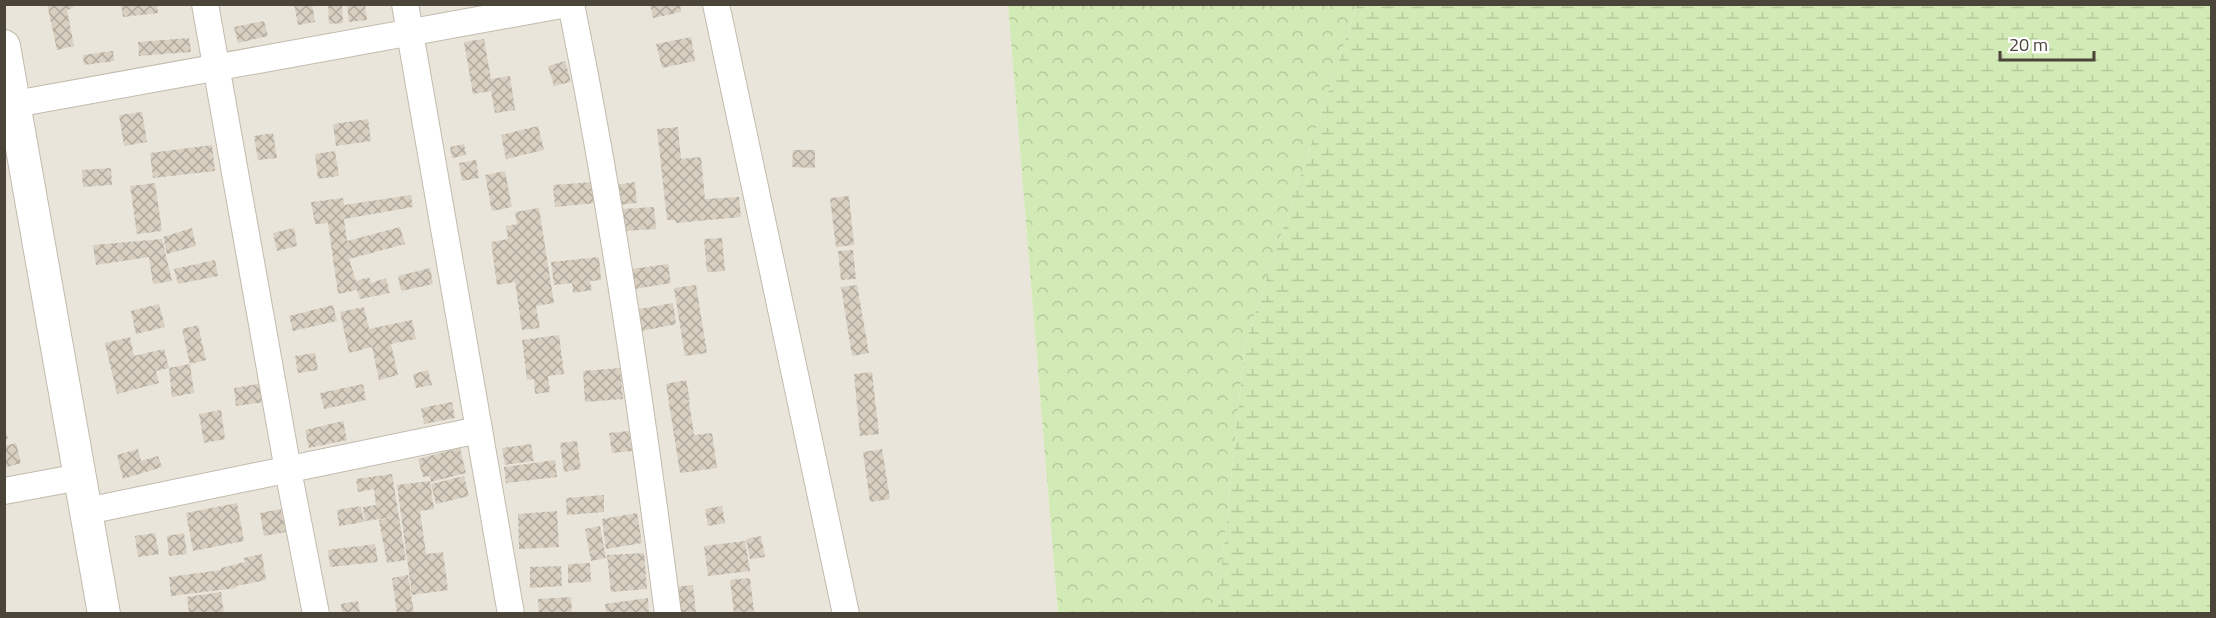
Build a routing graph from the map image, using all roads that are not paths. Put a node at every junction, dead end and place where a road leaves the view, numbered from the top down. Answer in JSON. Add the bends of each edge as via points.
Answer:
{"nodes":[{"id":1,"x":205,"y":4,"type":"edge"},
{"id":2,"x":405,"y":4,"type":"edge"},
{"id":3,"x":569,"y":4,"type":"edge"},
{"id":4,"x":716,"y":4,"type":"edge"},
{"id":5,"x":410,"y":34,"type":"junction"},
{"id":6,"x":4,"y":46,"type":"edge"},
{"id":7,"x":217,"y":68,"type":"junction"},
{"id":8,"x":10,"y":105,"type":"edge"},
{"id":9,"x":479,"y":430,"type":"junction"},
{"id":10,"x":288,"y":470,"type":"junction"},
{"id":11,"x":80,"y":477,"type":"junction"},
{"id":12,"x":4,"y":491,"type":"edge"},
{"id":13,"x":87,"y":511,"type":"junction"},
{"id":14,"x":104,"y":614,"type":"edge"},
{"id":15,"x":316,"y":614,"type":"edge"},
{"id":16,"x":511,"y":614,"type":"edge"},
{"id":17,"x":668,"y":614,"type":"edge"},
{"id":18,"x":846,"y":614,"type":"edge"}],
"edges":[{"from":1,"to":7,"type":"street"},
{"from":2,"to":5,"type":"street"},
{"from":3,"to":5,"type":"street"},
{"from":3,"to":17,"type":"street","via":[[614,241]]},
{"from":4,"to":18,"type":"street"},
{"from":5,"to":7,"type":"street"},
{"from":5,"to":9,"type":"street"},
{"from":6,"to":8,"type":"street"},
{"from":7,"to":8,"type":"street"},
{"from":7,"to":10,"type":"street"},
{"from":8,"to":11,"type":"street"},
{"from":9,"to":10,"type":"street"},
{"from":9,"to":16,"type":"street"},
{"from":10,"to":13,"type":"street"},
{"from":10,"to":15,"type":"street"},
{"from":11,"to":12,"type":"street"},
{"from":11,"to":13,"type":"street"},
{"from":13,"to":14,"type":"street"}]}
